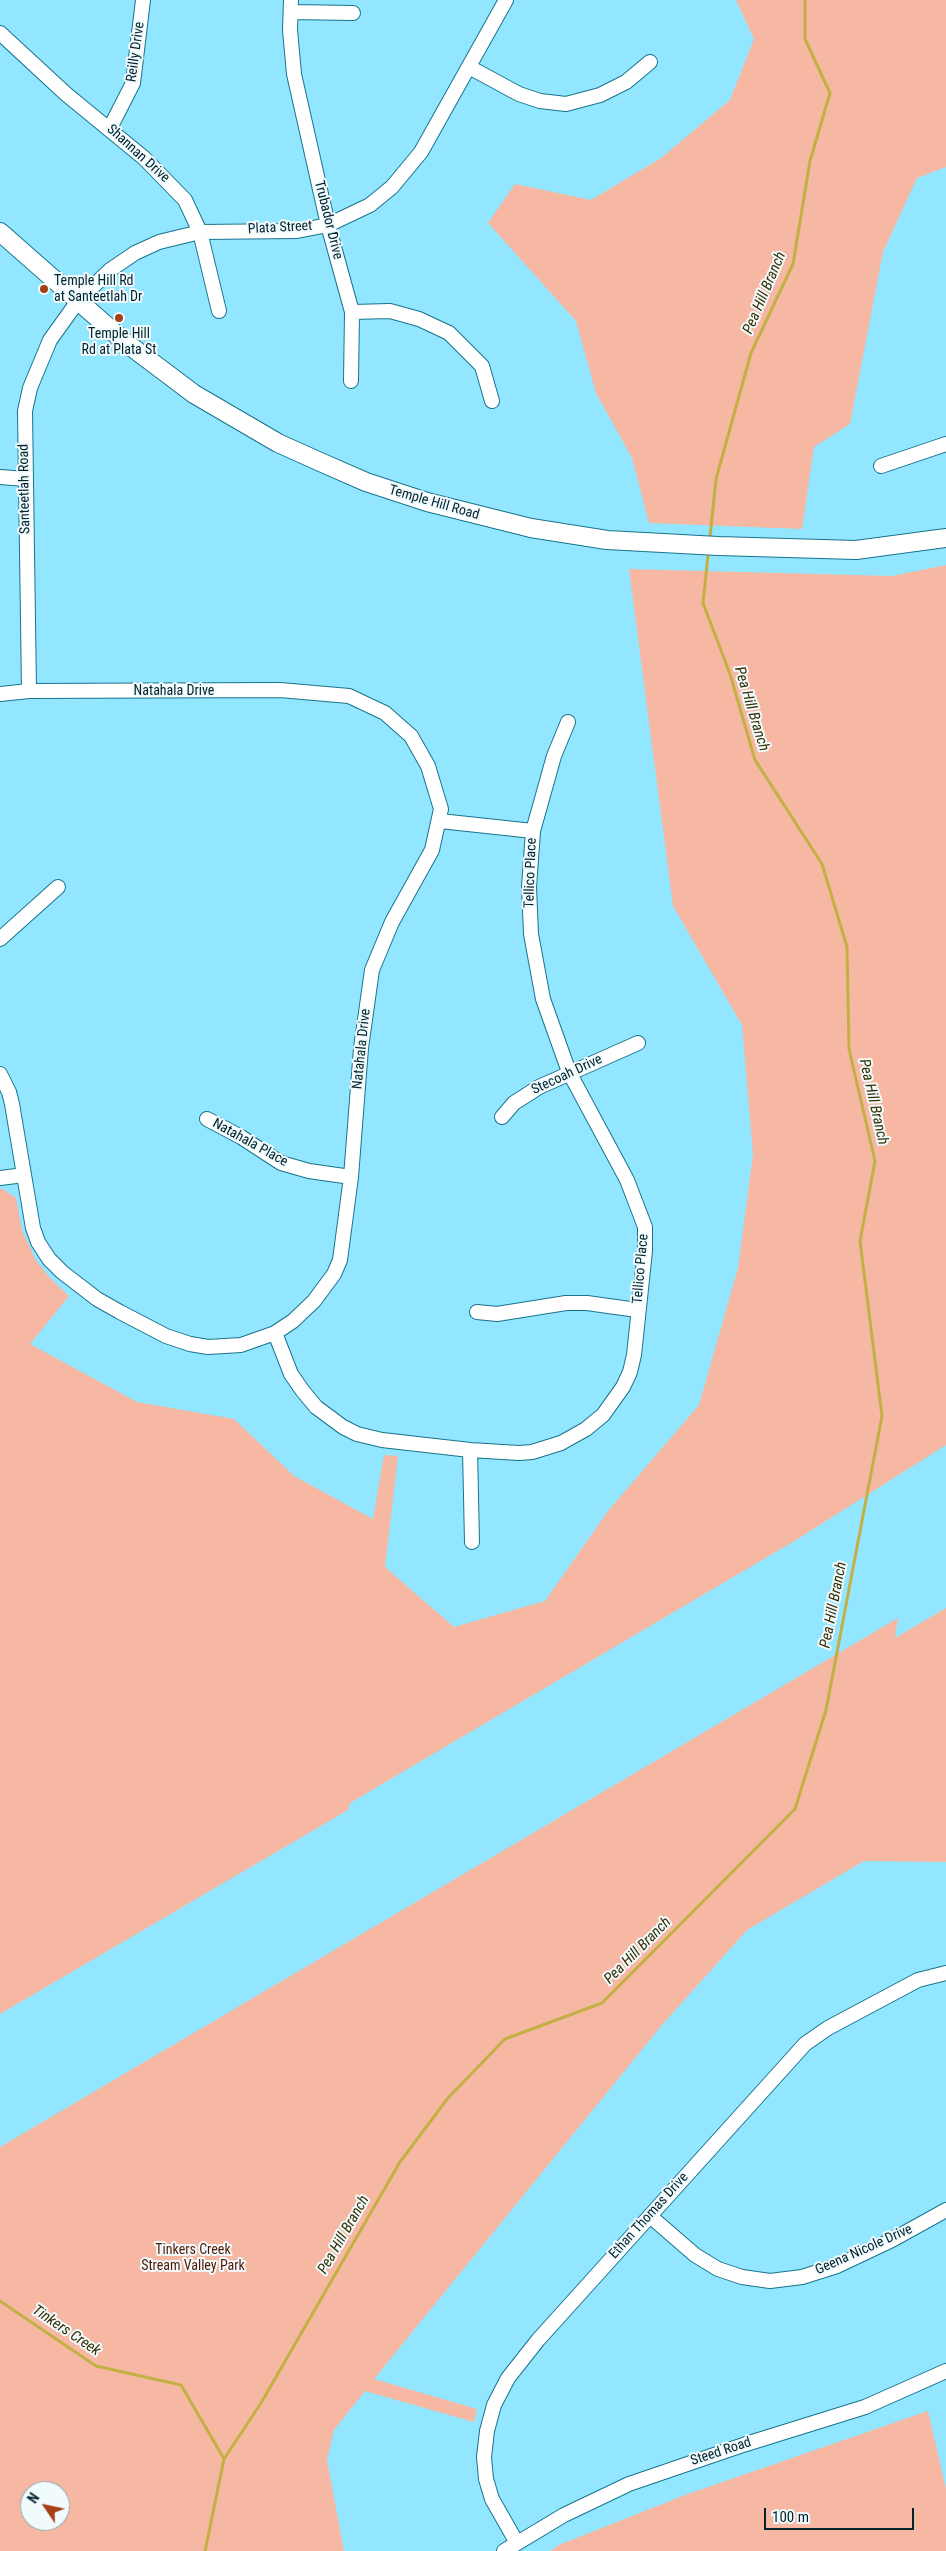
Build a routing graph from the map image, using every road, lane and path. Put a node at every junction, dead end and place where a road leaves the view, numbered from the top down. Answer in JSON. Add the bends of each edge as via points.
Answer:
{"nodes":[{"id":1,"x":144,"y":0,"type":"edge"},
{"id":2,"x":506,"y":0,"type":"edge"},
{"id":3,"x":291,"y":6,"type":"edge"},
{"id":4,"x":353,"y":14,"type":"dead end"},
{"id":5,"x":0,"y":33,"type":"edge"},
{"id":6,"x":650,"y":62,"type":"dead end"},
{"id":7,"x":469,"y":67,"type":"junction"},
{"id":8,"x":110,"y":128,"type":"junction"},
{"id":9,"x":328,"y":224,"type":"junction"},
{"id":10,"x":0,"y":232,"type":"edge"},
{"id":11,"x":200,"y":232,"type":"junction"},
{"id":12,"x":78,"y":301,"type":"junction"},
{"id":13,"x":220,"y":311,"type":"dead end"},
{"id":14,"x":352,"y":312,"type":"junction"},
{"id":15,"x":351,"y":381,"type":"dead end"},
{"id":16,"x":492,"y":401,"type":"dead end"},
{"id":17,"x":946,"y":444,"type":"edge"},
{"id":18,"x":881,"y":466,"type":"dead end"},
{"id":19,"x":0,"y":477,"type":"edge"},
{"id":20,"x":25,"y":480,"type":"junction"},
{"id":21,"x":946,"y":538,"type":"edge"},
{"id":22,"x":29,"y":691,"type":"junction"},
{"id":23,"x":0,"y":694,"type":"edge"},
{"id":24,"x":568,"y":722,"type":"dead end"},
{"id":25,"x":440,"y":821,"type":"junction"},
{"id":26,"x":533,"y":832,"type":"junction"},
{"id":27,"x":58,"y":887,"type":"dead end"},
{"id":28,"x":0,"y":939,"type":"edge"},
{"id":29,"x":638,"y":1043,"type":"dead end"},
{"id":30,"x":569,"y":1072,"type":"junction"},
{"id":31,"x":0,"y":1074,"type":"edge"},
{"id":32,"x":502,"y":1117,"type":"dead end"},
{"id":33,"x":207,"y":1119,"type":"dead end"},
{"id":34,"x":24,"y":1175,"type":"junction"},
{"id":35,"x":0,"y":1178,"type":"edge"},
{"id":36,"x":351,"y":1178,"type":"junction"},
{"id":37,"x":637,"y":1310,"type":"junction"},
{"id":38,"x":477,"y":1312,"type":"dead end"},
{"id":39,"x":275,"y":1333,"type":"junction"},
{"id":40,"x":470,"y":1450,"type":"junction"},
{"id":41,"x":472,"y":1542,"type":"dead end"},
{"id":42,"x":946,"y":1973,"type":"edge"},
{"id":43,"x":946,"y":2210,"type":"edge"},
{"id":44,"x":650,"y":2216,"type":"junction"},
{"id":45,"x":946,"y":2370,"type":"edge"},
{"id":46,"x":517,"y":2543,"type":"junction"},
{"id":47,"x":504,"y":2551,"type":"edge"}],
"edges":[{"from":1,"to":8,"type":"street","name":"Reilly Drive","via":[[133,83]]},
{"from":2,"to":7,"type":"street","name":"Plata Street"},
{"from":3,"to":4,"type":"street"},
{"from":3,"to":9,"type":"street","name":"Trubador Drive","via":[[294,74]]},
{"from":5,"to":8,"type":"street","name":"Shannan Drive","via":[[66,94]]},
{"from":6,"to":7,"type":"street","via":[[626,82],[600,95],[582,102],[553,104],[519,94]]},
{"from":7,"to":9,"type":"street","name":"Plata Street","via":[[406,173],[370,205]]},
{"from":8,"to":11,"type":"street","name":"Shannan Drive","via":[[174,187],[185,200]]},
{"from":9,"to":11,"type":"street","name":"Plata Street","via":[[297,230]]},
{"from":9,"to":14,"type":"street","name":"Trubador Drive"},
{"from":10,"to":12,"type":"main road","name":"Temple Hill Road"},
{"from":11,"to":12,"type":"street","name":"Plata Street","via":[[159,242],[135,254],[110,270]]},
{"from":11,"to":13,"type":"street","name":"Shannan Drive"},
{"from":12,"to":20,"type":"street","name":"Santeetlah Road","via":[[50,340],[30,388],[25,411]]},
{"from":12,"to":21,"type":"main road","name":"Temple Hill Road","via":[[159,370],[245,424],[366,482],[463,512],[532,528],[607,540],[672,544],[856,550]]},
{"from":14,"to":15,"type":"street","name":"Trubador Drive"},
{"from":14,"to":16,"type":"street","via":[[390,311],[419,319],[449,333],[482,366]]},
{"from":17,"to":18,"type":"street"},
{"from":19,"to":20,"type":"street"},
{"from":20,"to":22,"type":"street","name":"Santeetlah Road"},
{"from":22,"to":23,"type":"street","name":"Natahala Drive"},
{"from":22,"to":25,"type":"street","name":"Natahala Drive","via":[[280,690],[349,696],[386,713],[411,736],[434,783],[441,809]]},
{"from":24,"to":26,"type":"street","name":"Tellico Place","via":[[554,756]]},
{"from":25,"to":26,"type":"street"},
{"from":25,"to":36,"type":"street","name":"Natahala Drive","via":[[432,850],[392,922],[372,970],[361,1048]]},
{"from":26,"to":30,"type":"street","name":"Tellico Place","via":[[529,887],[533,948],[542,999]]},
{"from":27,"to":28,"type":"street"},
{"from":29,"to":30,"type":"street","name":"Stecoah Drive"},
{"from":30,"to":32,"type":"street","name":"Stecoah Drive","via":[[527,1094]]},
{"from":30,"to":37,"type":"street","name":"Tellico Place","via":[[627,1180],[642,1215],[646,1238]]},
{"from":31,"to":34,"type":"street","name":"Natahala Drive","via":[[11,1098]]},
{"from":33,"to":36,"type":"street","name":"Natahala Place","via":[[281,1163]]},
{"from":34,"to":35,"type":"street"},
{"from":34,"to":39,"type":"street","name":"Natahala Drive","via":[[38,1242],[62,1272],[97,1299],[166,1336],[190,1344],[214,1347],[241,1345]]},
{"from":36,"to":39,"type":"street","name":"Natahala Drive","via":[[340,1260],[334,1274],[306,1311]]},
{"from":37,"to":38,"type":"street","via":[[566,1303],[497,1314]]},
{"from":37,"to":40,"type":"street","name":"Tellico Place","via":[[630,1372],[613,1401],[594,1424],[561,1443],[532,1452]]},
{"from":39,"to":40,"type":"street","name":"Tellico Place","via":[[302,1390],[343,1427],[382,1440]]},
{"from":40,"to":41,"type":"street"},
{"from":42,"to":44,"type":"street","name":"Ethan Thomas Drive","via":[[918,1980],[828,2028],[805,2044]]},
{"from":43,"to":44,"type":"street","name":"Geena Nicole Drive","via":[[836,2266],[802,2278],[770,2281],[718,2269]]},
{"from":44,"to":46,"type":"street","name":"Ethan Thomas Drive","via":[[538,2340],[508,2378],[494,2405],[484,2457],[486,2479],[492,2499]]},
{"from":45,"to":46,"type":"street","name":"Steed Road","via":[[865,2407],[629,2484],[564,2515]]},
{"from":46,"to":47,"type":"street","name":"Steed Road"}]}
